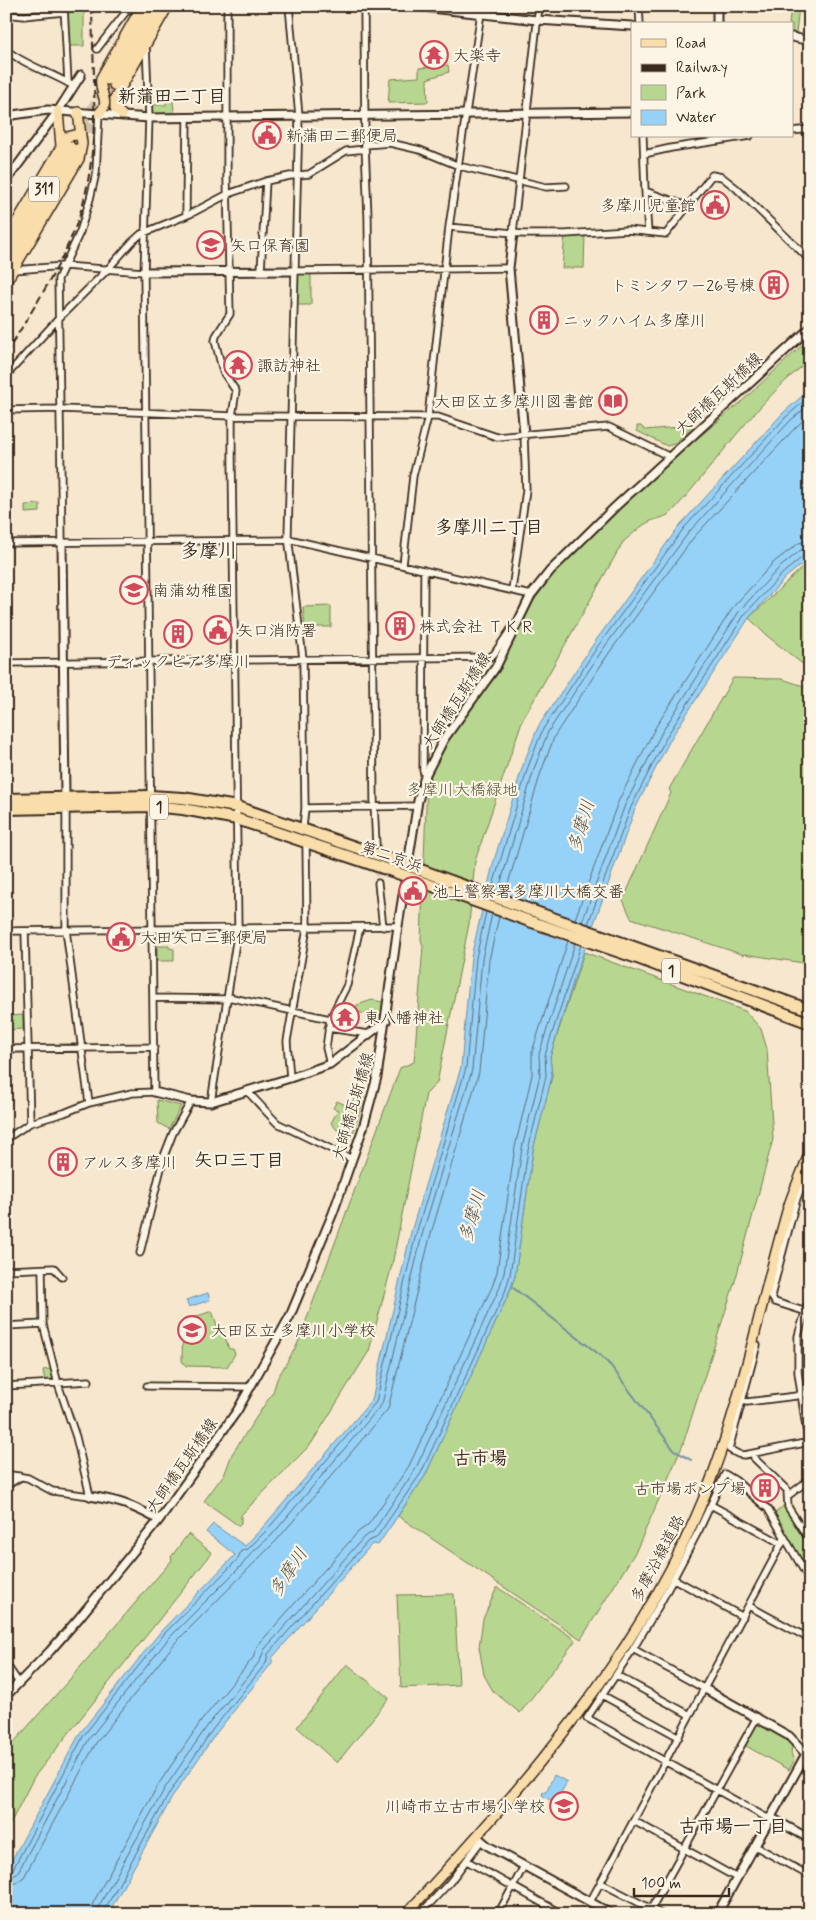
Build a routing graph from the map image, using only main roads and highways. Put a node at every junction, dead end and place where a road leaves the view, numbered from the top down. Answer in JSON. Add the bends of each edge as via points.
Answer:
{"nodes":[{"id":1,"x":145,"y":6,"type":"edge"},
{"id":2,"x":160,"y":6,"type":"edge"},
{"id":3,"x":168,"y":6,"type":"edge"},
{"id":4,"x":113,"y":86,"type":"junction"},
{"id":5,"x":102,"y":94,"type":"junction"},
{"id":6,"x":58,"y":111,"type":"road end"},
{"id":7,"x":78,"y":112,"type":"road end"},
{"id":8,"x":99,"y":113,"type":"road end"},
{"id":9,"x":122,"y":116,"type":"road end"},
{"id":10,"x":81,"y":136,"type":"junction"},
{"id":11,"x":69,"y":147,"type":"junction"},
{"id":12,"x":6,"y":240,"type":"edge"},
{"id":13,"x":6,"y":252,"type":"edge"},
{"id":14,"x":10,"y":270,"type":"edge"},
{"id":15,"x":6,"y":282,"type":"edge"},
{"id":16,"x":6,"y":799,"type":"edge"},
{"id":17,"x":66,"y":802,"type":"junction"},
{"id":18,"x":6,"y":809,"type":"edge"},
{"id":19,"x":394,"y":866,"type":"junction"},
{"id":20,"x":810,"y":1010,"type":"edge"},
{"id":21,"x":810,"y":1023,"type":"edge"},
{"id":22,"x":809,"y":1156,"type":"edge"},
{"id":23,"x":406,"y":1914,"type":"edge"}],
"edges":[{"from":1,"to":4,"type":"main road"},
{"from":1,"to":5,"type":"main road","via":[[101,78]]},
{"from":2,"to":4,"type":"main road"},
{"from":3,"to":4,"type":"main road","via":[[146,44]]},
{"from":4,"to":5,"type":"main road","via":[[110,97]]},
{"from":4,"to":9,"type":"main road","via":[[114,105]]},
{"from":5,"to":8,"type":"main road","via":[[104,106]]},
{"from":6,"to":11,"type":"main road"},
{"from":7,"to":10,"type":"main road"},
{"from":10,"to":11,"type":"main road","via":[[67,137]]},
{"from":10,"to":14,"type":"main road","via":[[79,159]]},
{"from":11,"to":12,"type":"main road"},
{"from":11,"to":13,"type":"main road","number":"311"},
{"from":11,"to":14,"type":"main road","number":"311"},
{"from":14,"to":15,"type":"main road"},
{"from":16,"to":17,"type":"highway","name":"第二京浜","number":"1"},
{"from":17,"to":18,"type":"highway","name":"第二京浜","number":"1"},
{"from":17,"to":19,"type":"highway","name":"第二京浜","number":"1","via":[[151,806],[237,818],[306,843]]},
{"from":17,"to":19,"type":"highway","name":"第二京浜","number":"1","via":[[150,796],[237,806],[303,828]]},
{"from":19,"to":20,"type":"highway","name":"第二京浜","number":"1","bridge":true},
{"from":19,"to":21,"type":"highway","name":"第二京浜","number":"1","bridge":true},
{"from":22,"to":23,"type":"main road","name":"多摩沿線道路","via":[[789,1204],[737,1400],[710,1480],[654,1597],[610,1671],[565,1732],[479,1839]]}]}
